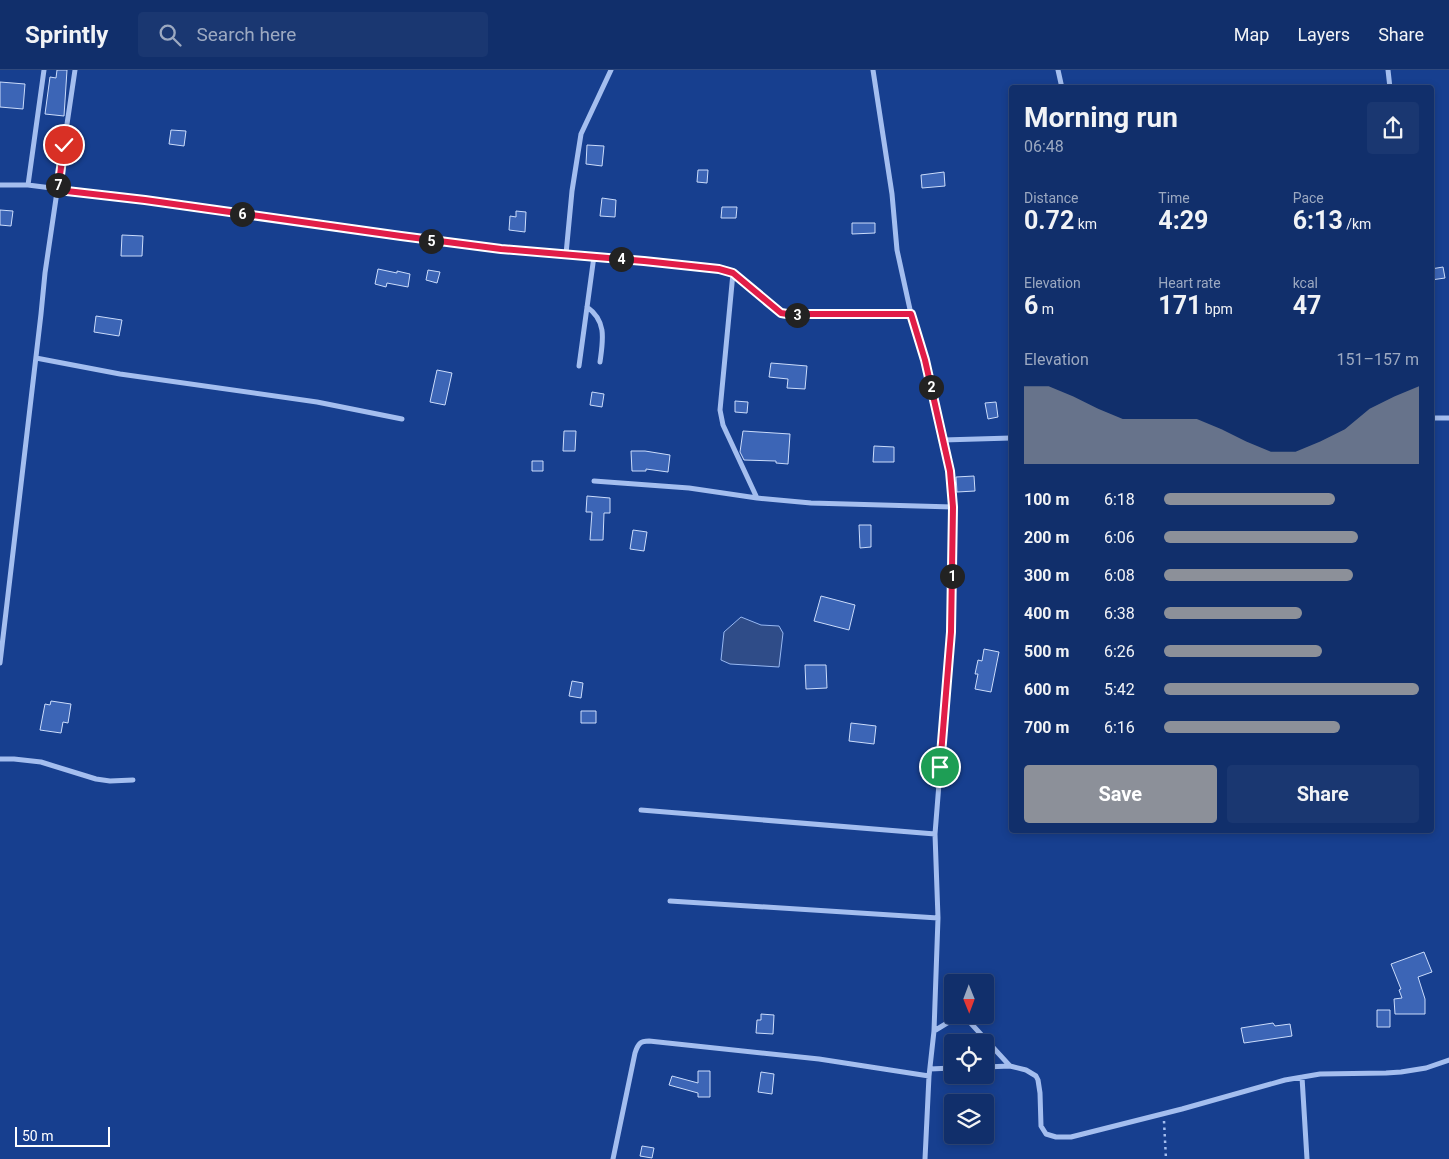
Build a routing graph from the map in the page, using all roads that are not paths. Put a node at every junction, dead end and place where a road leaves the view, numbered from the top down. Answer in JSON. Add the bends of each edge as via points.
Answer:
{"nodes":[{"id":1,"x":44,"y":70,"type":"edge"},
{"id":2,"x":75,"y":70,"type":"edge"},
{"id":3,"x":611,"y":70,"type":"edge"},
{"id":4,"x":873,"y":70,"type":"edge"},
{"id":5,"x":1058,"y":70,"type":"edge"},
{"id":6,"x":1388,"y":70,"type":"edge"},
{"id":7,"x":1061,"y":85,"type":"edge"},
{"id":8,"x":1390,"y":85,"type":"edge"},
{"id":9,"x":0,"y":185,"type":"edge"},
{"id":10,"x":28,"y":185,"type":"junction"},
{"id":11,"x":58,"y":190,"type":"junction"},
{"id":12,"x":566,"y":254,"type":"junction"},
{"id":13,"x":594,"y":256,"type":"junction"},
{"id":14,"x":733,"y":273,"type":"junction"},
{"id":15,"x":587,"y":307,"type":"junction"},
{"id":16,"x":911,"y":314,"type":"junction"},
{"id":17,"x":36,"y":358,"type":"junction"},
{"id":18,"x":600,"y":362,"type":"dead end"},
{"id":19,"x":579,"y":366,"type":"dead end"},
{"id":20,"x":402,"y":418,"type":"dead end"},
{"id":21,"x":1434,"y":418,"type":"edge"},
{"id":22,"x":1449,"y":418,"type":"edge"},
{"id":23,"x":1009,"y":438,"type":"edge"},
{"id":24,"x":943,"y":440,"type":"junction"},
{"id":25,"x":594,"y":481,"type":"dead end"},
{"id":26,"x":757,"y":498,"type":"junction"},
{"id":27,"x":953,"y":507,"type":"junction"},
{"id":28,"x":0,"y":663,"type":"edge"},
{"id":29,"x":0,"y":759,"type":"edge"},
{"id":30,"x":133,"y":780,"type":"dead end"},
{"id":31,"x":641,"y":810,"type":"dead end"},
{"id":32,"x":935,"y":834,"type":"junction"},
{"id":33,"x":670,"y":901,"type":"dead end"},
{"id":34,"x":938,"y":918,"type":"junction"},
{"id":35,"x":934,"y":1031,"type":"junction"},
{"id":36,"x":1449,"y":1060,"type":"edge"},
{"id":37,"x":1010,"y":1066,"type":"junction"},
{"id":38,"x":994,"y":1067,"type":"edge"},
{"id":39,"x":944,"y":1068,"type":"edge"},
{"id":40,"x":930,"y":1069,"type":"junction"},
{"id":41,"x":929,"y":1076,"type":"junction"},
{"id":42,"x":1302,"y":1077,"type":"junction"},
{"id":43,"x":613,"y":1159,"type":"edge"},
{"id":44,"x":925,"y":1159,"type":"edge"},
{"id":45,"x":1307,"y":1159,"type":"edge"}],
"edges":[{"from":1,"to":10,"type":"street"},
{"from":2,"to":11,"type":"street"},
{"from":3,"to":12,"type":"street","via":[[581,134]]},
{"from":4,"to":16,"type":"street","via":[[898,250]]},
{"from":5,"to":7,"type":"street"},
{"from":6,"to":8,"type":"street"},
{"from":9,"to":10,"type":"street"},
{"from":10,"to":11,"type":"street"},
{"from":11,"to":12,"type":"street","via":[[458,244]]},
{"from":11,"to":17,"type":"street"},
{"from":12,"to":13,"type":"street"},
{"from":13,"to":14,"type":"street"},
{"from":13,"to":15,"type":"street"},
{"from":14,"to":16,"type":"street","via":[[781,313]]},
{"from":14,"to":26,"type":"street","via":[[720,410],[723,425]]},
{"from":15,"to":18,"type":"street","via":[[601,322]]},
{"from":15,"to":19,"type":"street"},
{"from":16,"to":24,"type":"street"},
{"from":17,"to":20,"type":"street"},
{"from":17,"to":28,"type":"street"},
{"from":21,"to":22,"type":"street"},
{"from":23,"to":24,"type":"street"},
{"from":24,"to":27,"type":"street"},
{"from":25,"to":26,"type":"street","via":[[689,488]]},
{"from":26,"to":27,"type":"street","via":[[811,503]]},
{"from":27,"to":32,"type":"street","via":[[951,632]]},
{"from":29,"to":30,"type":"street","via":[[42,762],[96,779]]},
{"from":31,"to":32,"type":"street"},
{"from":32,"to":34,"type":"street"},
{"from":33,"to":34,"type":"street"},
{"from":34,"to":35,"type":"street"},
{"from":35,"to":37,"type":"street","via":[[957,1017],[966,1018]]},
{"from":35,"to":40,"type":"street"},
{"from":36,"to":42,"type":"street","via":[[1426,1068],[1386,1073]]},
{"from":37,"to":38,"type":"street"},
{"from":37,"to":42,"type":"street","via":[[1036,1076],[1041,1126],[1046,1134],[1056,1138],[1164,1114]]},
{"from":39,"to":40,"type":"street"},
{"from":40,"to":41,"type":"street"},
{"from":41,"to":43,"type":"street","via":[[819,1059],[642,1041],[635,1053]]},
{"from":41,"to":44,"type":"street"},
{"from":42,"to":45,"type":"street"}]}
